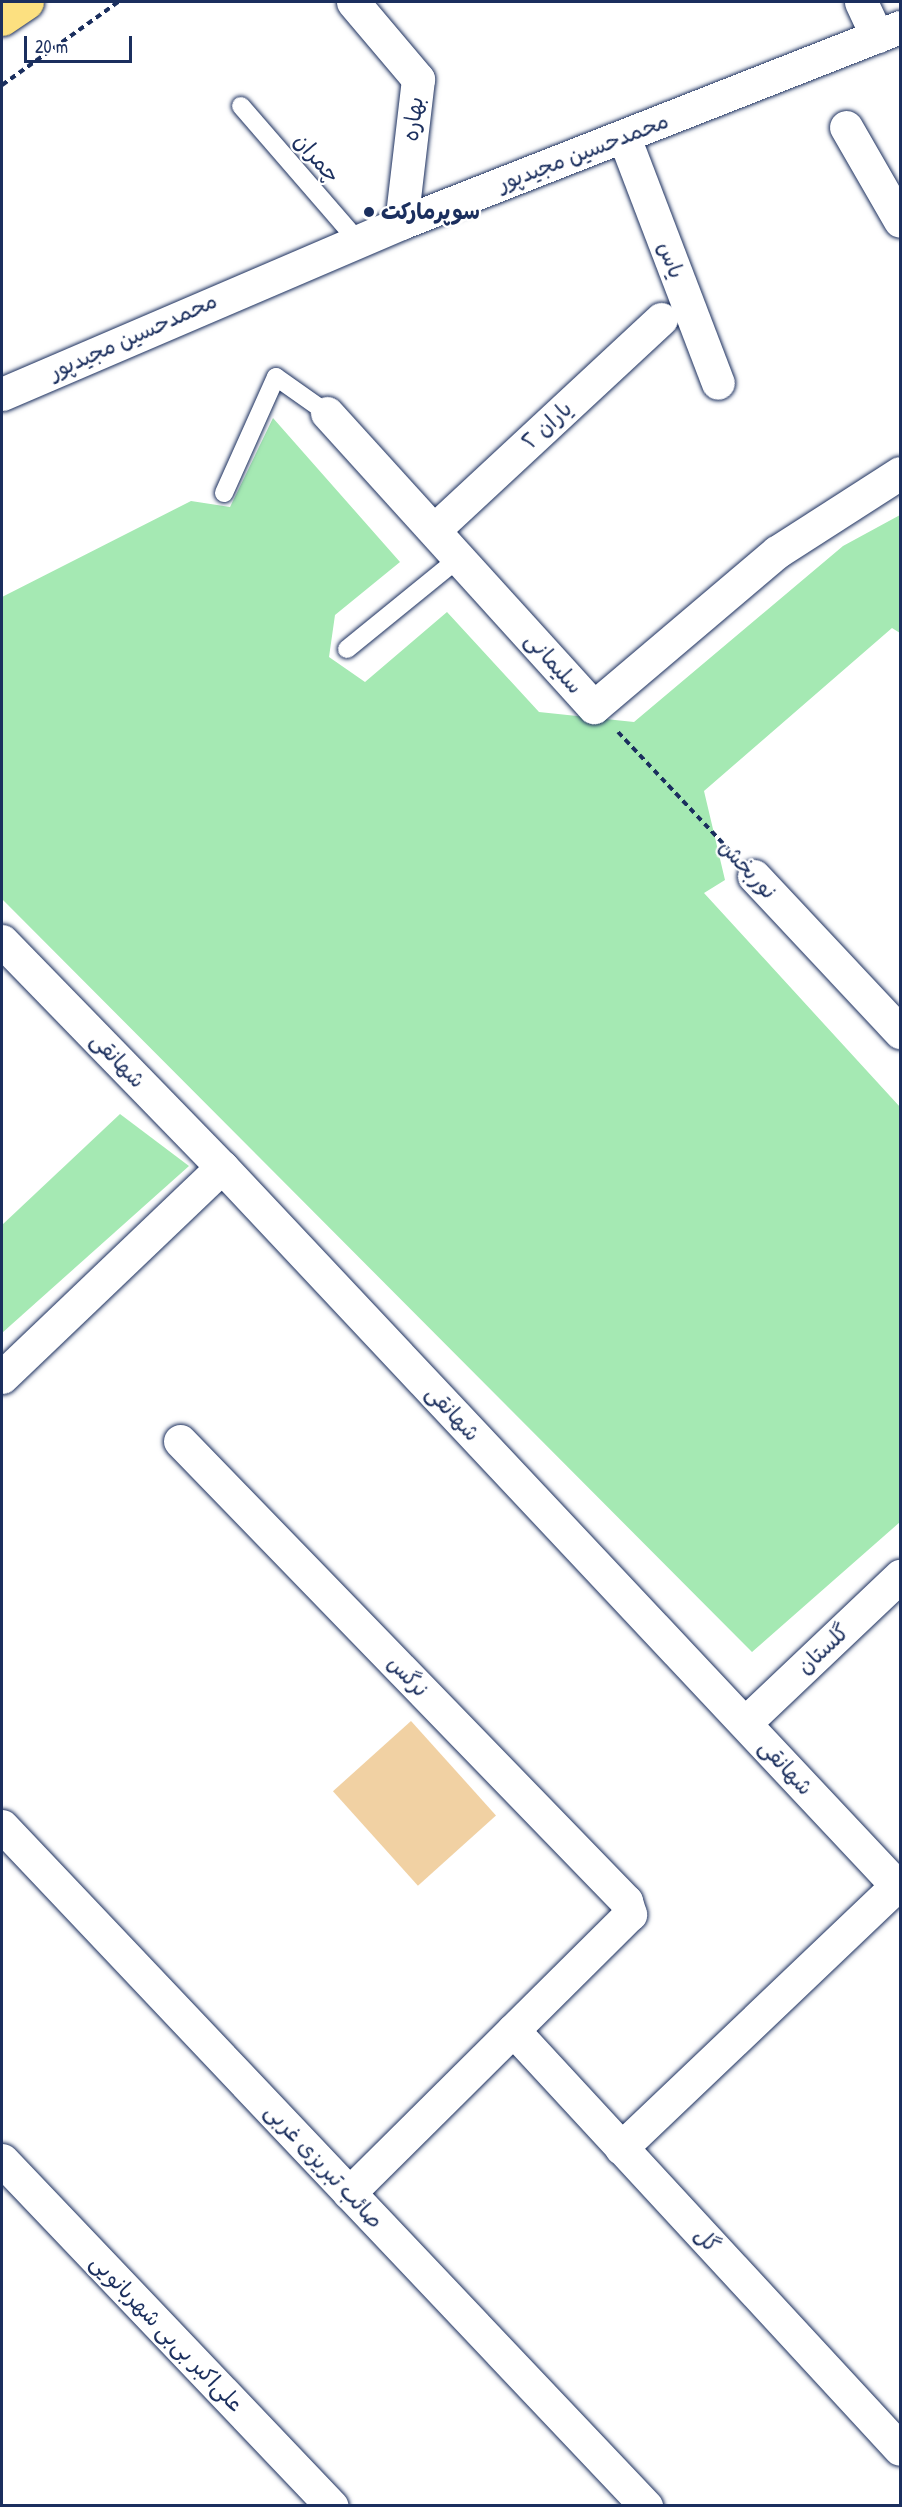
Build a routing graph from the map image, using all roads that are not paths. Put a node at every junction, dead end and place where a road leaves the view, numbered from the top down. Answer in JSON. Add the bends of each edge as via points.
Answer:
{"nodes":[{"id":1,"x":27,"y":2,"type":"edge"},
{"id":2,"x":353,"y":2,"type":"edge"},
{"id":3,"x":861,"y":2,"type":"edge"},
{"id":4,"x":2,"y":19,"type":"edge"},
{"id":5,"x":889,"y":31,"type":"edge"},
{"id":6,"x":241,"y":106,"type":"dead end"},
{"id":7,"x":846,"y":127,"type":"dead end"},
{"id":8,"x":624,"y":137,"type":"junction"},
{"id":9,"x":900,"y":220,"type":"edge"},
{"id":10,"x":401,"y":223,"type":"junction"},
{"id":11,"x":357,"y":241,"type":"junction"},
{"id":12,"x":661,"y":319,"type":"dead end"},
{"id":13,"x":718,"y":383,"type":"dead end"},
{"id":14,"x":2,"y":394,"type":"edge"},
{"id":15,"x":327,"y":413,"type":"joint"},
{"id":16,"x":900,"y":473,"type":"edge"},
{"id":17,"x":224,"y":493,"type":"dead end"},
{"id":18,"x":434,"y":530,"type":"junction"},
{"id":19,"x":459,"y":558,"type":"junction"},
{"id":20,"x":347,"y":649,"type":"dead end"},
{"id":21,"x":754,"y":876,"type":"road end"},
{"id":22,"x":2,"y":941,"type":"edge"},
{"id":23,"x":900,"y":1032,"type":"edge"},
{"id":24,"x":222,"y":1167,"type":"junction"},
{"id":25,"x":2,"y":1377,"type":"edge"},
{"id":26,"x":180,"y":1441,"type":"dead end"},
{"id":27,"x":900,"y":1576,"type":"edge"},
{"id":28,"x":745,"y":1723,"type":"junction"},
{"id":29,"x":2,"y":1826,"type":"edge"},
{"id":30,"x":899,"y":1887,"type":"edge"},
{"id":31,"x":513,"y":2030,"type":"junction"},
{"id":32,"x":621,"y":2148,"type":"junction"},
{"id":33,"x":2,"y":2160,"type":"edge"},
{"id":34,"x":349,"y":2193,"type":"junction"},
{"id":35,"x":900,"y":2449,"type":"edge"},
{"id":36,"x":332,"y":2505,"type":"edge"},
{"id":37,"x":646,"y":2505,"type":"edge"}],
"edges":[{"from":1,"to":4,"type":"highway"},
{"from":2,"to":10,"type":"street","name":"بهاره","via":[[418,79]]},
{"from":3,"to":5,"type":"street"},
{"from":5,"to":8,"type":"street","name":"محمدحسین مجیدپور"},
{"from":6,"to":11,"type":"lane","name":"چمران"},
{"from":7,"to":9,"type":"street"},
{"from":8,"to":10,"type":"street","name":"محمدحسین مجیدپور"},
{"from":8,"to":13,"type":"street","name":"یاس"},
{"from":10,"to":11,"type":"street","name":"محمدحسین مجیدپور"},
{"from":11,"to":14,"type":"street","name":"محمدحسین مجیدپور"},
{"from":12,"to":18,"type":"street","name":"یاران ٢"},
{"from":15,"to":17,"type":"lane","via":[[276,377]]},
{"from":15,"to":18,"type":"street","name":"سلیمانی"},
{"from":16,"to":19,"type":"street","name":"سلیمانی","via":[[777,552],[594,707]]},
{"from":18,"to":19,"type":"street","name":"سلیمانی"},
{"from":19,"to":20,"type":"lane"},
{"from":21,"to":23,"type":"street","name":"نوربخش"},
{"from":22,"to":24,"type":"street","name":"شهانقی"},
{"from":24,"to":25,"type":"street"},
{"from":24,"to":28,"type":"street","name":"شهانقی"},
{"from":26,"to":31,"type":"street","name":"نرگس","via":[[626,1901],[630,1914]]},
{"from":27,"to":28,"type":"street","name":"گلستان"},
{"from":28,"to":30,"type":"street","name":"شهانقی"},
{"from":29,"to":34,"type":"street","name":"صائب تبریزی غربی"},
{"from":30,"to":32,"type":"street"},
{"from":31,"to":32,"type":"street","name":"گل"},
{"from":31,"to":34,"type":"street"},
{"from":32,"to":35,"type":"street","name":"گل"},
{"from":33,"to":36,"type":"street","name":"علی‌اکبر بی‌بی شهربانویی"},
{"from":34,"to":37,"type":"street","name":"صائب تبریزی غربی"}]}
